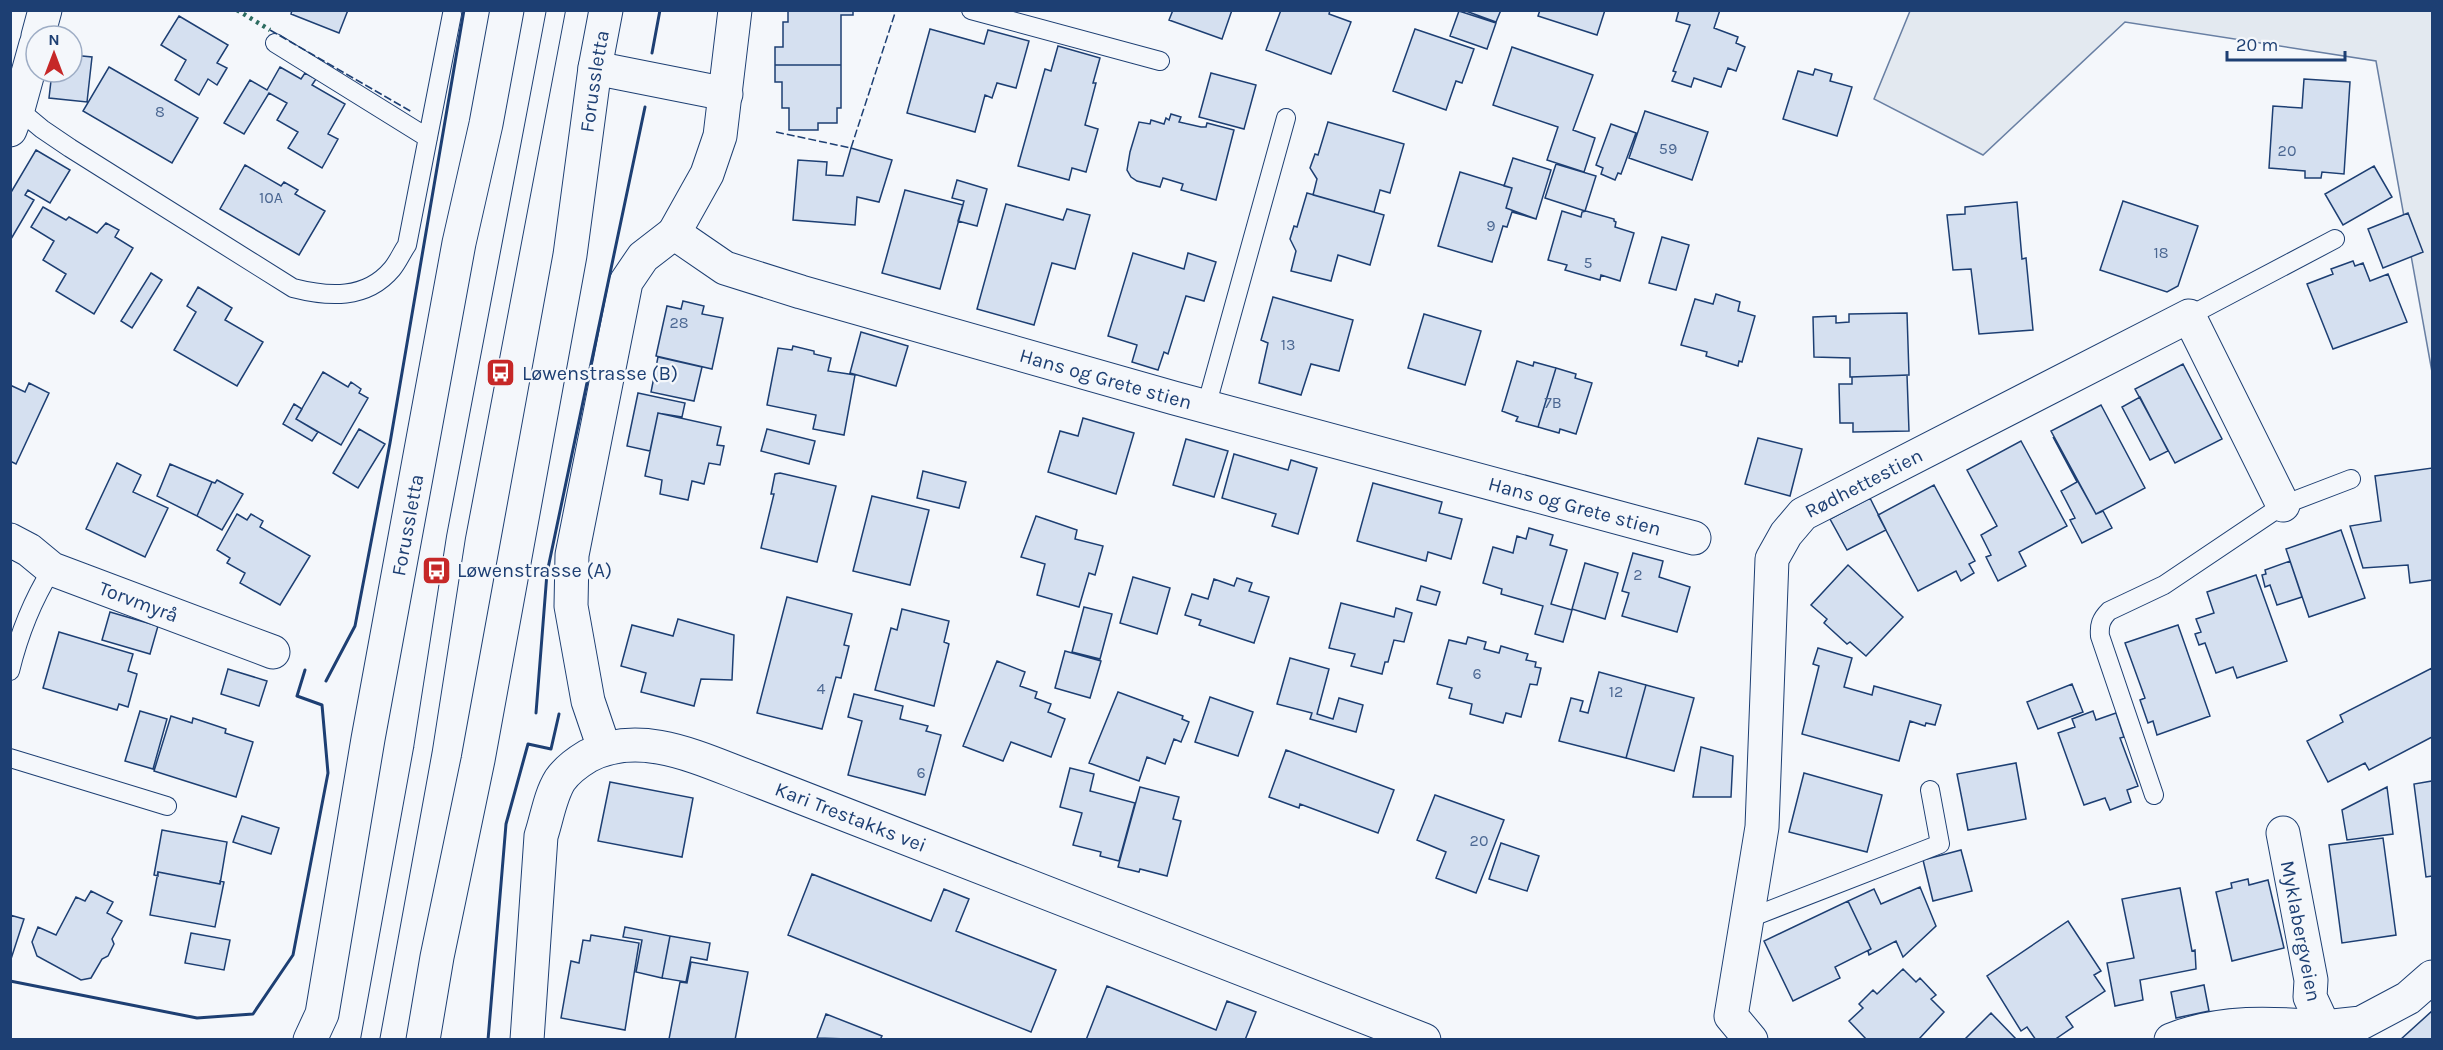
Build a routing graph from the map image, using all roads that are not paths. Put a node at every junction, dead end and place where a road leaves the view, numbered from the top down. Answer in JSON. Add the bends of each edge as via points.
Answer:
{"nodes":[{"id":1,"x":507,"y":10,"type":"edge"},
{"id":2,"x":556,"y":10,"type":"edge"},
{"id":3,"x":606,"y":10,"type":"edge"},
{"id":4,"x":735,"y":10,"type":"edge"},
{"id":5,"x":971,"y":10,"type":"edge"},
{"id":6,"x":452,"y":14,"type":"dead end"},
{"id":7,"x":275,"y":43,"type":"dead end"},
{"id":8,"x":1160,"y":61,"type":"dead end"},
{"id":9,"x":595,"y":68,"type":"junction"},
{"id":10,"x":24,"y":84,"type":"edge"},
{"id":11,"x":726,"y":94,"type":"junction"},
{"id":12,"x":1286,"y":118,"type":"dead end"},
{"id":13,"x":14,"y":119,"type":"edge"},
{"id":14,"x":428,"y":138,"type":"junction"},
{"id":15,"x":674,"y":233,"type":"junction"},
{"id":16,"x":2335,"y":239,"type":"dead end"},
{"id":17,"x":2189,"y":316,"type":"junction"},
{"id":18,"x":1206,"y":407,"type":"junction"},
{"id":19,"x":2351,"y":479,"type":"dead end"},
{"id":20,"x":2283,"y":505,"type":"junction"},
{"id":21,"x":1694,"y":538,"type":"dead end"},
{"id":22,"x":10,"y":540,"type":"edge"},
{"id":23,"x":52,"y":569,"type":"junction"},
{"id":24,"x":273,"y":652,"type":"dead end"},
{"id":25,"x":10,"y":671,"type":"edge"},
{"id":26,"x":604,"y":748,"type":"junction"},
{"id":27,"x":10,"y":758,"type":"edge"},
{"id":28,"x":1930,"y":790,"type":"dead end"},
{"id":29,"x":2154,"y":795,"type":"dead end"},
{"id":30,"x":167,"y":806,"type":"dead end"},
{"id":31,"x":2283,"y":833,"type":"dead end"},
{"id":32,"x":1747,"y":919,"type":"junction"},
{"id":33,"x":2433,"y":977,"type":"edge"},
{"id":34,"x":2327,"y":1033,"type":"edge"},
{"id":35,"x":1386,"y":1034,"type":"edge"},
{"id":36,"x":310,"y":1040,"type":"edge"},
{"id":37,"x":370,"y":1040,"type":"edge"},
{"id":38,"x":423,"y":1040,"type":"edge"},
{"id":39,"x":527,"y":1040,"type":"edge"},
{"id":40,"x":1424,"y":1040,"type":"edge"},
{"id":41,"x":1750,"y":1040,"type":"edge"},
{"id":42,"x":2171,"y":1040,"type":"edge"}],
"edges":[{"from":1,"to":36,"type":"street","name":"Forussletta","via":[[446,313],[322,1014]]},
{"from":2,"to":37,"type":"lane","via":[[456,537],[423,749]]},
{"from":3,"to":9,"type":"street","name":"Forussletta"},
{"from":4,"to":11,"type":"street"},
{"from":5,"to":8,"type":"lane"},
{"from":6,"to":14,"type":"lane"},
{"from":7,"to":14,"type":"lane"},
{"from":9,"to":11,"type":"street"},
{"from":9,"to":38,"type":"street","name":"Forussletta","via":[[570,255]]},
{"from":10,"to":13,"type":"street"},
{"from":11,"to":15,"type":"street","via":[[720,136],[707,174]]},
{"from":12,"to":18,"type":"lane"},
{"from":13,"to":14,"type":"lane","via":[[42,129],[293,288],[316,294],[343,295],[369,287],[392,269],[407,245]]},
{"from":15,"to":18,"type":"street","name":"Hans og Grete stien","via":[[725,268]]},
{"from":15,"to":26,"type":"street","via":[[643,257],[626,282],[572,555],[571,606],[588,701]]},
{"from":16,"to":17,"type":"lane"},
{"from":17,"to":20,"type":"street"},
{"from":17,"to":32,"type":"street","name":"Rødhettestien","via":[[1803,514],[1786,534],[1772,559],[1762,827]]},
{"from":18,"to":21,"type":"street","name":"Hans og Grete stien"},
{"from":19,"to":20,"type":"lane"},
{"from":20,"to":29,"type":"lane","via":[[2164,585],[2109,611],[2103,618],[2100,636]]},
{"from":22,"to":23,"type":"street","name":"Torvmyrå","via":[[30,550]]},
{"from":23,"to":24,"type":"street","name":"Torvmyrå"},
{"from":23,"to":25,"type":"lane","via":[[17,640]]},
{"from":26,"to":35,"type":"street","name":"Kari Trestakks vei","via":[[637,744],[664,747],[754,779],[1180,943]]},
{"from":26,"to":39,"type":"street","name":"Kari Trestakks vei","via":[[578,762],[560,780],[541,836]]},
{"from":27,"to":30,"type":"lane"},
{"from":28,"to":32,"type":"lane","via":[[1940,844]]},
{"from":31,"to":34,"type":"street","name":"Myklabergveien","via":[[2311,980],[2310,997]]},
{"from":32,"to":41,"type":"street","name":"Rødhettestien","via":[[1731,1016]]},
{"from":33,"to":34,"type":"street","name":"Myklabergveien","via":[[2408,998],[2361,1023]]},
{"from":34,"to":42,"type":"street","name":"Myklabergveien","via":[[2268,1023],[2228,1024]]},
{"from":35,"to":40,"type":"street","name":"Kari Trestakks vei"}]}
